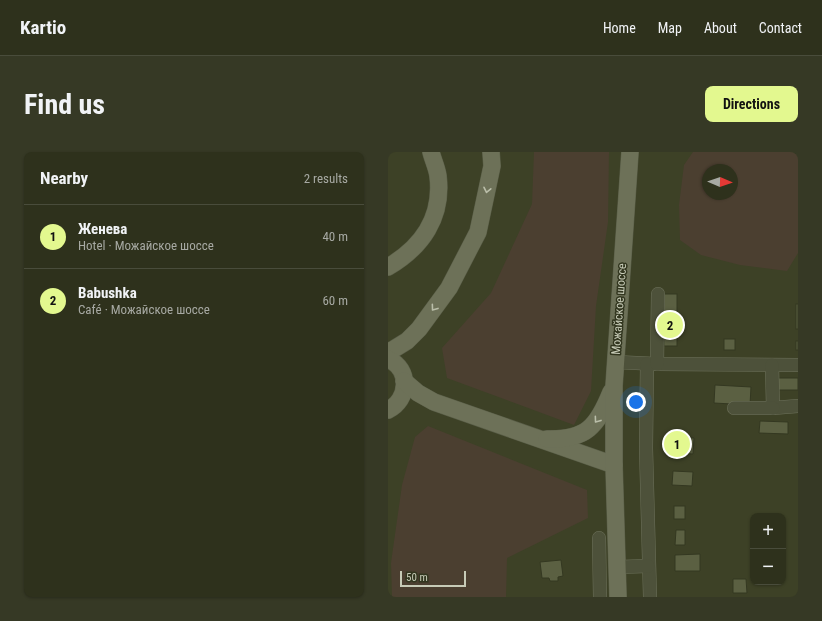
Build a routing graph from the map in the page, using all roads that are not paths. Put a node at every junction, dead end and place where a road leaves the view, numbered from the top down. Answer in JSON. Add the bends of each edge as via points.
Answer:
{"nodes":[{"id":1,"x":431,"y":152,"type":"edge"},
{"id":2,"x":491,"y":152,"type":"edge"},
{"id":3,"x":632,"y":156,"type":"edge"},
{"id":4,"x":388,"y":267,"type":"edge"},
{"id":5,"x":658,"y":294,"type":"dead end"},
{"id":6,"x":388,"y":352,"type":"edge"},
{"id":7,"x":388,"y":359,"type":"edge"},
{"id":8,"x":615,"y":362,"type":"junction"},
{"id":9,"x":652,"y":364,"type":"junction"},
{"id":10,"x":772,"y":365,"type":"junction"},
{"id":11,"x":798,"y":366,"type":"edge"},
{"id":12,"x":404,"y":381,"type":"junction"},
{"id":13,"x":614,"y":386,"type":"junction"},
{"id":14,"x":434,"y":402,"type":"junction"},
{"id":15,"x":798,"y":406,"type":"edge"},
{"id":16,"x":734,"y":408,"type":"dead end"},
{"id":17,"x":773,"y":408,"type":"junction"},
{"id":18,"x":390,"y":409,"type":"edge"},
{"id":19,"x":539,"y":439,"type":"junction"},
{"id":20,"x":614,"y":465,"type":"junction"},
{"id":21,"x":599,"y":538,"type":"dead end"},
{"id":22,"x":648,"y":566,"type":"junction"},
{"id":23,"x":618,"y":567,"type":"junction"},
{"id":24,"x":600,"y":597,"type":"edge"},
{"id":25,"x":618,"y":597,"type":"edge"},
{"id":26,"x":650,"y":597,"type":"edge"}],
"edges":[{"from":1,"to":4,"type":"main road","via":[[438,175],[438,198],[432,222],[420,241]]},
{"from":2,"to":6,"type":"main road","one_way":true,"via":[[492,166],[478,232],[449,288],[419,329],[407,341]]},
{"from":3,"to":8,"type":"main road","name":"Можайское шоссе"},
{"from":5,"to":9,"type":"lane"},
{"from":7,"to":12,"type":"main road","via":[[400,369]]},
{"from":8,"to":9,"type":"lane"},
{"from":8,"to":13,"type":"main road","name":"Можайское шоссе"},
{"from":9,"to":10,"type":"lane"},
{"from":9,"to":22,"type":"lane"},
{"from":10,"to":11,"type":"lane"},
{"from":10,"to":17,"type":"lane"},
{"from":12,"to":14,"type":"main road"},
{"from":12,"to":18,"type":"main road","via":[[401,399]]},
{"from":13,"to":19,"type":"main road","one_way":true,"via":[[595,424],[582,434],[563,439]]},
{"from":13,"to":20,"type":"main road","name":"Можайское шоссе"},
{"from":14,"to":18,"type":"main road","via":[[414,403]]},
{"from":14,"to":19,"type":"main road"},
{"from":15,"to":17,"type":"lane"},
{"from":16,"to":17,"type":"lane"},
{"from":19,"to":20,"type":"main road"},
{"from":20,"to":23,"type":"main road","name":"Можайское шоссе"},
{"from":21,"to":24,"type":"lane"},
{"from":22,"to":23,"type":"lane"},
{"from":22,"to":26,"type":"lane"},
{"from":23,"to":25,"type":"main road"}]}
